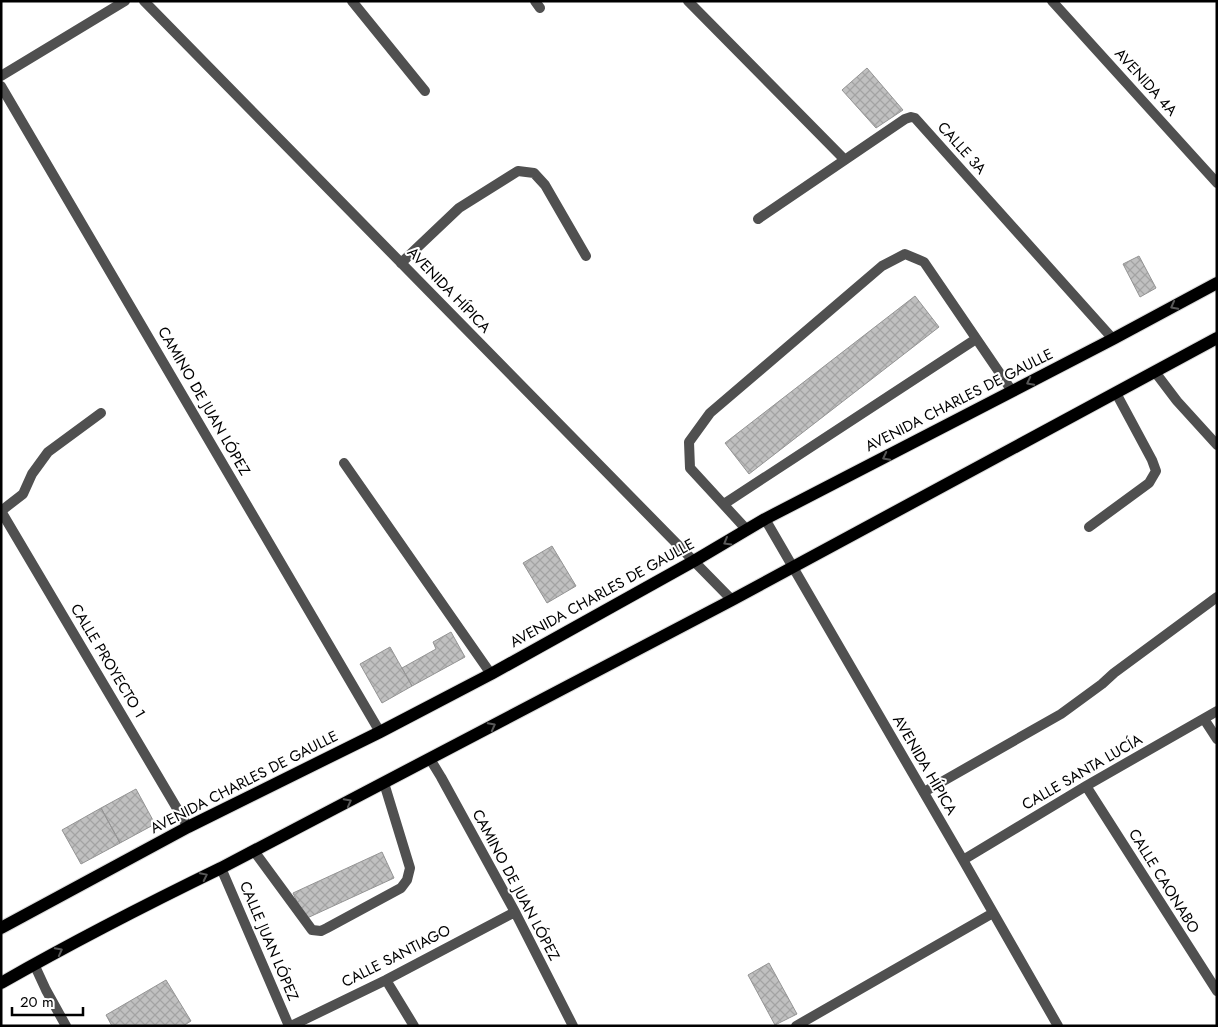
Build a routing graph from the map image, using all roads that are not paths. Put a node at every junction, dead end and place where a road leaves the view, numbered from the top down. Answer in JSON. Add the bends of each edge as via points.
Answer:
{"nodes":[{"id":1,"x":125,"y":1,"type":"edge"},
{"id":2,"x":144,"y":1,"type":"edge"},
{"id":3,"x":352,"y":1,"type":"edge"},
{"id":4,"x":688,"y":1,"type":"edge"},
{"id":5,"x":1052,"y":1,"type":"edge"},
{"id":6,"x":1,"y":76,"type":"edge"},
{"id":7,"x":1,"y":86,"type":"edge"},
{"id":8,"x":425,"y":91,"type":"dead end"},
{"id":9,"x":844,"y":159,"type":"junction"},
{"id":10,"x":1217,"y":183,"type":"edge"},
{"id":11,"x":758,"y":219,"type":"dead end"},
{"id":12,"x":586,"y":256,"type":"dead end"},
{"id":13,"x":401,"y":263,"type":"junction"},
{"id":14,"x":1217,"y":283,"type":"edge"},
{"id":15,"x":1217,"y":338,"type":"edge"},
{"id":16,"x":976,"y":339,"type":"junction"},
{"id":17,"x":1112,"y":339,"type":"junction"},
{"id":18,"x":1156,"y":372,"type":"junction"},
{"id":19,"x":1012,"y":391,"type":"junction"},
{"id":20,"x":1116,"y":393,"type":"junction"},
{"id":21,"x":102,"y":413,"type":"dead end"},
{"id":22,"x":1217,"y":445,"type":"edge"},
{"id":23,"x":344,"y":463,"type":"dead end"},
{"id":24,"x":724,"y":504,"type":"junction"},
{"id":25,"x":1,"y":511,"type":"edge"},
{"id":26,"x":764,"y":520,"type":"junction"},
{"id":27,"x":1089,"y":527,"type":"dead end"},
{"id":28,"x":747,"y":530,"type":"junction"},
{"id":29,"x":694,"y":562,"type":"junction"},
{"id":30,"x":793,"y":566,"type":"junction"},
{"id":31,"x":1217,"y":596,"type":"edge"},
{"id":32,"x":732,"y":600,"type":"junction"},
{"id":33,"x":491,"y":674,"type":"junction"},
{"id":34,"x":1217,"y":711,"type":"edge"},
{"id":35,"x":1204,"y":719,"type":"junction"},
{"id":36,"x":380,"y":732,"type":"junction"},
{"id":37,"x":1217,"y":739,"type":"edge"},
{"id":38,"x":430,"y":759,"type":"junction"},
{"id":39,"x":384,"y":783,"type":"junction"},
{"id":40,"x":1086,"y":786,"type":"junction"},
{"id":41,"x":924,"y":792,"type":"junction"},
{"id":42,"x":188,"y":827,"type":"junction"},
{"id":43,"x":254,"y":851,"type":"junction"},
{"id":44,"x":964,"y":860,"type":"junction"},
{"id":45,"x":222,"y":868,"type":"junction"},
{"id":46,"x":515,"y":912,"type":"junction"},
{"id":47,"x":993,"y":913,"type":"junction"},
{"id":48,"x":2,"y":926,"type":"edge"},
{"id":49,"x":34,"y":964,"type":"junction"},
{"id":50,"x":386,"y":980,"type":"junction"},
{"id":51,"x":1,"y":983,"type":"edge"},
{"id":52,"x":1217,"y":992,"type":"edge"},
{"id":53,"x":66,"y":1026,"type":"edge"},
{"id":54,"x":290,"y":1026,"type":"edge"},
{"id":55,"x":414,"y":1026,"type":"edge"},
{"id":56,"x":573,"y":1026,"type":"edge"},
{"id":57,"x":796,"y":1026,"type":"edge"},
{"id":58,"x":1058,"y":1026,"type":"edge"}],
"edges":[{"from":1,"to":6,"type":"street"},
{"from":2,"to":13,"type":"street","name":"AVENIDA HÍPICA"},
{"from":3,"to":8,"type":"street"},
{"from":4,"to":9,"type":"street"},
{"from":5,"to":10,"type":"street","name":"AVENIDA 4A"},
{"from":7,"to":36,"type":"street","name":"CAMINO DE JUAN LÓPEZ"},
{"from":9,"to":11,"type":"street","name":"CALLE 3A"},
{"from":9,"to":17,"type":"street","name":"CALLE 3A","via":[[905,118],[915,118]]},
{"from":12,"to":13,"type":"street","via":[[545,185],[534,173],[518,171],[459,208]]},
{"from":13,"to":29,"type":"street","name":"AVENIDA HÍPICA"},
{"from":14,"to":17,"type":"main road","name":"AVENIDA CHARLES DE GAULLE","one_way":true},
{"from":15,"to":18,"type":"main road"},
{"from":16,"to":19,"type":"street"},
{"from":16,"to":24,"type":"street"},
{"from":16,"to":24,"type":"street","via":[[924,262],[905,254],[882,266],[710,413],[690,442],[690,468]]},
{"from":17,"to":19,"type":"main road","name":"AVENIDA CHARLES DE GAULLE","one_way":true},
{"from":18,"to":20,"type":"main road"},
{"from":18,"to":22,"type":"street"},
{"from":19,"to":26,"type":"main road","name":"AVENIDA CHARLES DE GAULLE","one_way":true},
{"from":20,"to":27,"type":"street","via":[[1156,471],[1149,483]]},
{"from":20,"to":30,"type":"main road"},
{"from":21,"to":25,"type":"street","via":[[48,452],[32,474],[24,494]]},
{"from":23,"to":33,"type":"street"},
{"from":24,"to":28,"type":"street"},
{"from":25,"to":42,"type":"street","name":"CALLE PROYECTO 1"},
{"from":26,"to":28,"type":"main road","name":"AVENIDA CHARLES DE GAULLE"},
{"from":26,"to":30,"type":"street","name":"AVENIDA HÍPICA"},
{"from":28,"to":29,"type":"main road","name":"AVENIDA CHARLES DE GAULLE","one_way":true},
{"from":29,"to":32,"type":"street","name":"AVENIDA HÍPICA"},
{"from":29,"to":33,"type":"main road","name":"AVENIDA CHARLES DE GAULLE"},
{"from":30,"to":32,"type":"main road"},
{"from":30,"to":41,"type":"street","name":"AVENIDA HÍPICA"},
{"from":31,"to":41,"type":"street","via":[[1061,714]]},
{"from":38,"to":32,"type":"main road","one_way":true},
{"from":33,"to":36,"type":"main road","name":"AVENIDA CHARLES DE GAULLE"},
{"from":34,"to":35,"type":"street","name":"CALLE SANTA LUCÍA"},
{"from":35,"to":37,"type":"street"},
{"from":35,"to":40,"type":"street","name":"CALLE SANTA LUCÍA"},
{"from":36,"to":42,"type":"main road","name":"AVENIDA CHARLES DE GAULLE"},
{"from":38,"to":39,"type":"main road"},
{"from":38,"to":46,"type":"street","name":"CAMINO DE JUAN LÓPEZ"},
{"from":43,"to":39,"type":"main road","one_way":true},
{"from":39,"to":43,"type":"street","via":[[410,868],[407,880],[401,888],[327,928],[312,930]]},
{"from":40,"to":44,"type":"street","name":"CALLE SANTA LUCÍA"},
{"from":40,"to":52,"type":"street","name":"CALLE CAONABO"},
{"from":41,"to":44,"type":"street","name":"AVENIDA HÍPICA"},
{"from":42,"to":48,"type":"main road","name":"AVENIDA CHARLES DE GAULLE"},
{"from":43,"to":45,"type":"main road"},
{"from":44,"to":47,"type":"street","name":"AVENIDA HÍPICA"},
{"from":49,"to":45,"type":"main road","one_way":true},
{"from":45,"to":54,"type":"street","name":"CALLE JUAN LÓPEZ"},
{"from":46,"to":50,"type":"street","name":"CALLE SANTIAGO"},
{"from":46,"to":56,"type":"street","name":"CAMINO DE JUAN LÓPEZ"},
{"from":47,"to":57,"type":"street"},
{"from":47,"to":58,"type":"street","name":"AVENIDA HÍPICA"},
{"from":49,"to":51,"type":"main road"},
{"from":49,"to":53,"type":"street"},
{"from":50,"to":54,"type":"street","name":"CALLE SANTIAGO"},
{"from":50,"to":55,"type":"street"}]}
